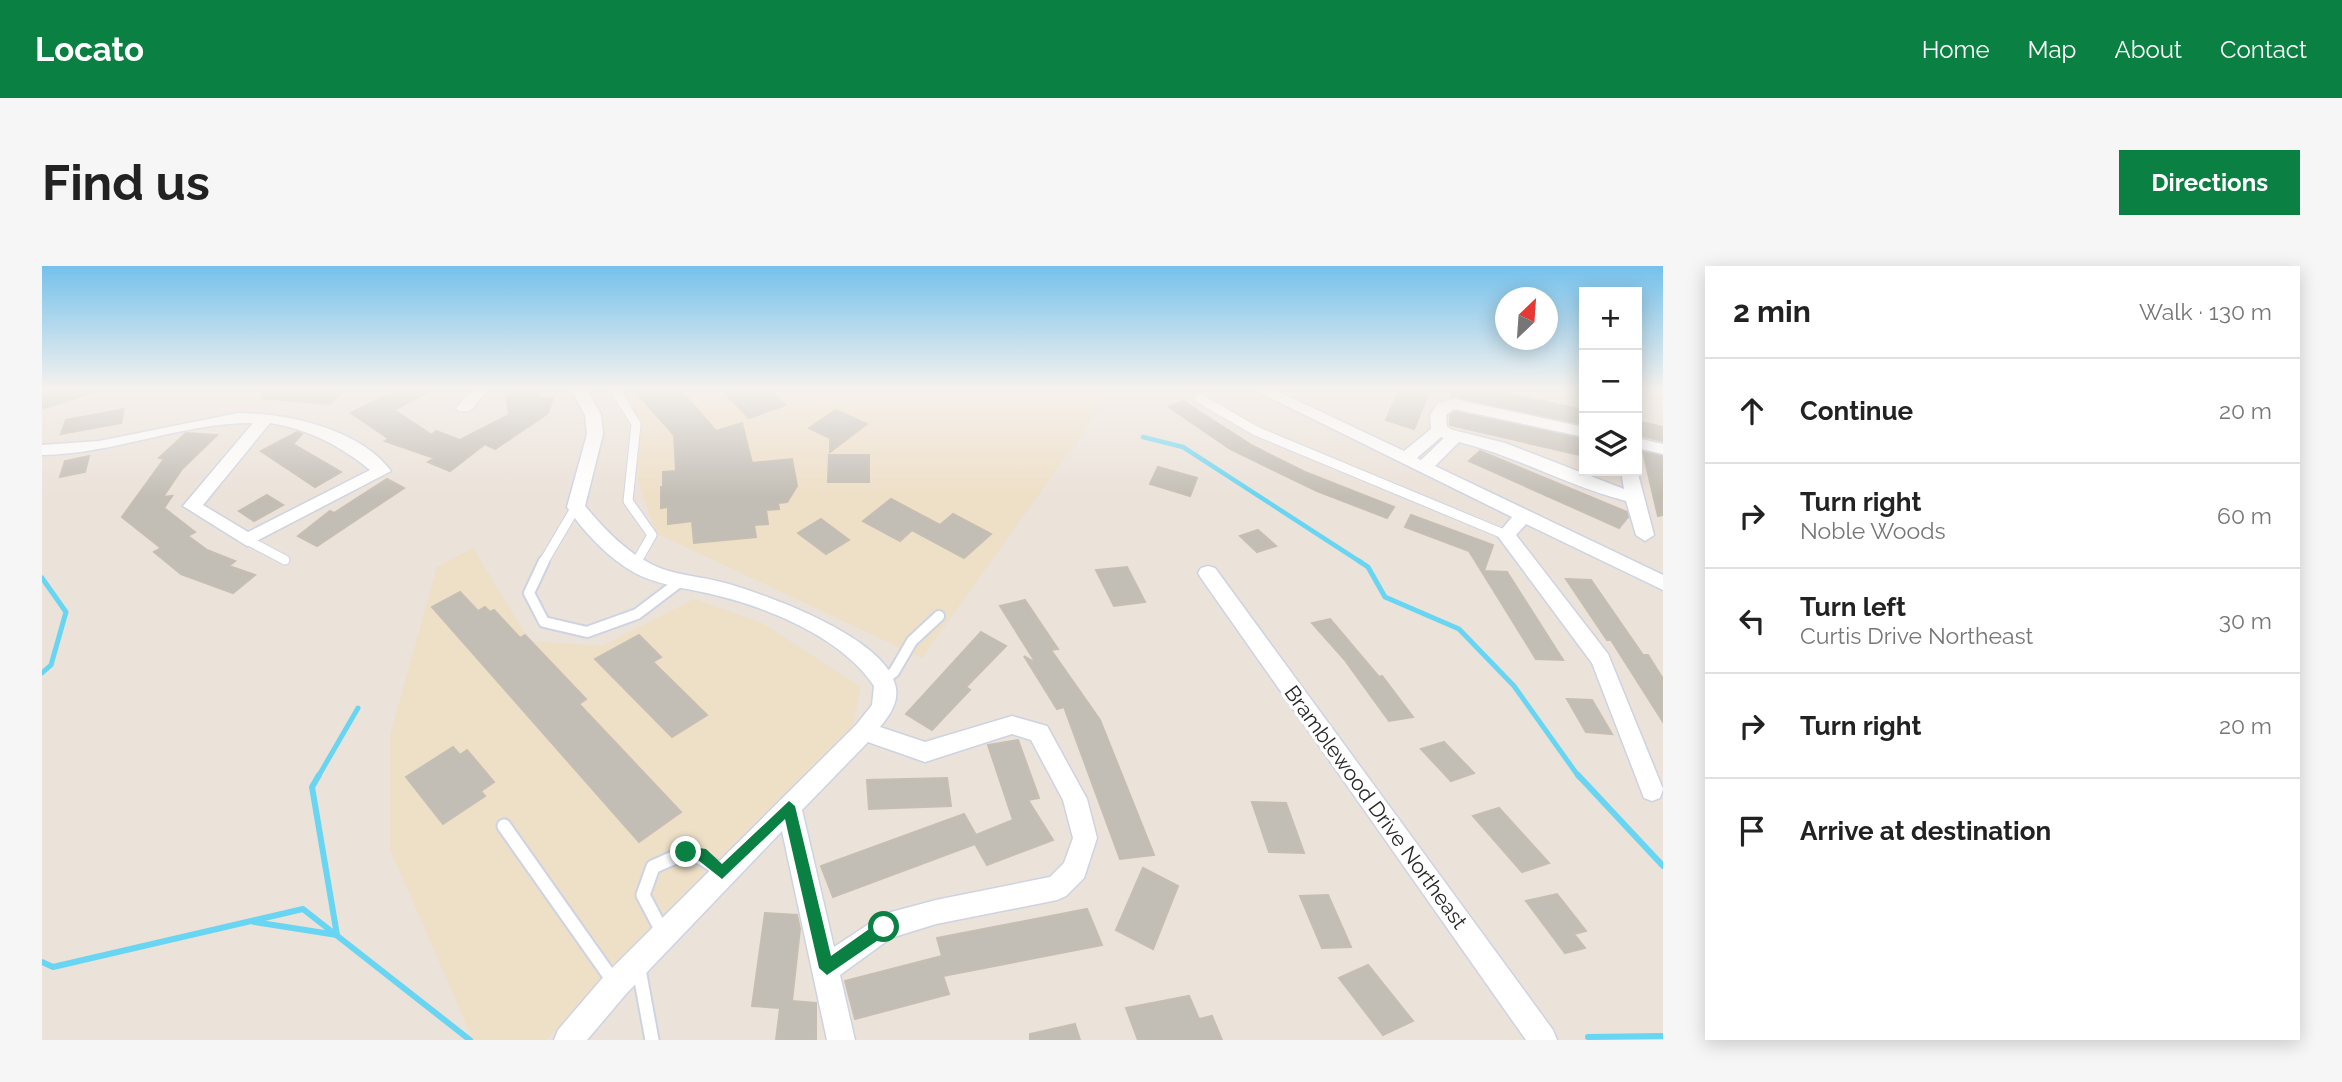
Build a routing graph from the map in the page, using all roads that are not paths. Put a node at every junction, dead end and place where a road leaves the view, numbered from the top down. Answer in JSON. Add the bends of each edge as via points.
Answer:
{"nodes":[{"id":1,"x":202,"y":424,"type":"edge"},
{"id":2,"x":261,"y":424,"type":"edge"},
{"id":3,"x":304,"y":424,"type":"edge"},
{"id":4,"x":594,"y":424,"type":"edge"},
{"id":5,"x":636,"y":424,"type":"edge"},
{"id":6,"x":1244,"y":424,"type":"edge"},
{"id":7,"x":1334,"y":424,"type":"edge"},
{"id":8,"x":1442,"y":424,"type":"edge"},
{"id":9,"x":1546,"y":424,"type":"edge"},
{"id":10,"x":1579,"y":431,"type":"edge"},
{"id":11,"x":1446,"y":434,"type":"junction"},
{"id":12,"x":1642,"y":444,"type":"edge"},
{"id":13,"x":1663,"y":449,"type":"edge"},
{"id":14,"x":42,"y":450,"type":"edge"},
{"id":15,"x":1406,"y":458,"type":"junction"},
{"id":16,"x":1424,"y":467,"type":"junction"},
{"id":17,"x":1630,"y":476,"type":"edge"},
{"id":18,"x":1634,"y":497,"type":"junction"},
{"id":19,"x":576,"y":507,"type":"junction"},
{"id":20,"x":1524,"y":515,"type":"junction"},
{"id":21,"x":1506,"y":535,"type":"junction"},
{"id":22,"x":1645,"y":535,"type":"dead end"},
{"id":23,"x":247,"y":540,"type":"junction"},
{"id":24,"x":285,"y":560,"type":"dead end"},
{"id":25,"x":636,"y":563,"type":"junction"},
{"id":26,"x":1208,"y":573,"type":"dead end"},
{"id":27,"x":678,"y":583,"type":"junction"},
{"id":28,"x":1663,"y":583,"type":"edge"},
{"id":29,"x":939,"y":616,"type":"dead end"},
{"id":30,"x":883,"y":680,"type":"junction"},
{"id":31,"x":864,"y":731,"type":"junction"},
{"id":32,"x":1652,"y":791,"type":"dead end"},
{"id":33,"x":789,"y":806,"type":"junction"},
{"id":34,"x":504,"y":826,"type":"dead end"},
{"id":35,"x":722,"y":873,"type":"junction"},
{"id":36,"x":664,"y":935,"type":"junction"},
{"id":37,"x":638,"y":961,"type":"junction"},
{"id":38,"x":827,"y":968,"type":"junction"},
{"id":39,"x":616,"y":984,"type":"junction"},
{"id":40,"x":568,"y":1040,"type":"edge"},
{"id":41,"x":652,"y":1040,"type":"edge"},
{"id":42,"x":841,"y":1040,"type":"edge"},
{"id":43,"x":1543,"y":1040,"type":"edge"}],
"edges":[{"from":1,"to":14,"type":"street","via":[[108,444]]},
{"from":2,"to":23,"type":"street","via":[[192,506]]},
{"from":3,"to":23,"type":"street","via":[[353,447],[382,471]]},
{"from":4,"to":19,"type":"street"},
{"from":5,"to":25,"type":"lane","via":[[628,501],[652,535]]},
{"from":6,"to":21,"type":"lane"},
{"from":7,"to":15,"type":"street"},
{"from":8,"to":11,"type":"street"},
{"from":9,"to":10,"type":"street"},
{"from":11,"to":15,"type":"street"},
{"from":11,"to":16,"type":"street"},
{"from":11,"to":18,"type":"street","via":[[1504,448],[1598,488]]},
{"from":12,"to":13,"type":"street"},
{"from":15,"to":16,"type":"street"},
{"from":16,"to":20,"type":"street"},
{"from":17,"to":18,"type":"street"},
{"from":18,"to":22,"type":"street"},
{"from":19,"to":25,"type":"street","via":[[589,524]]},
{"from":19,"to":27,"type":"lane","via":[[529,593],[544,622],[587,632],[637,614]]},
{"from":20,"to":21,"type":"street"},
{"from":20,"to":28,"type":"street"},
{"from":21,"to":32,"type":"street","via":[[1601,660]]},
{"from":23,"to":24,"type":"lane"},
{"from":25,"to":27,"type":"street"},
{"from":26,"to":43,"type":"street","name":"Bramblewood Drive Northeast"},
{"from":27,"to":30,"type":"street","via":[[720,589],[775,607],[832,635]]},
{"from":29,"to":30,"type":"lane","via":[[912,641],[894,672]]},
{"from":30,"to":31,"type":"street","via":[[883,708]]},
{"from":31,"to":33,"type":"street"},
{"from":31,"to":38,"type":"street","via":[[925,752],[1012,725],[1039,733],[1075,799],[1085,838],[1075,870],[1057,888],[884,927]]},
{"from":33,"to":35,"type":"street"},
{"from":33,"to":38,"type":"street"},
{"from":34,"to":39,"type":"lane"},
{"from":35,"to":36,"type":"street"},
{"from":35,"to":36,"type":"lane","via":[[701,854],[686,852],[653,867],[643,895]]},
{"from":36,"to":37,"type":"street"},
{"from":37,"to":39,"type":"street"},
{"from":37,"to":41,"type":"lane"},
{"from":38,"to":42,"type":"street"},
{"from":39,"to":40,"type":"street"}]}
